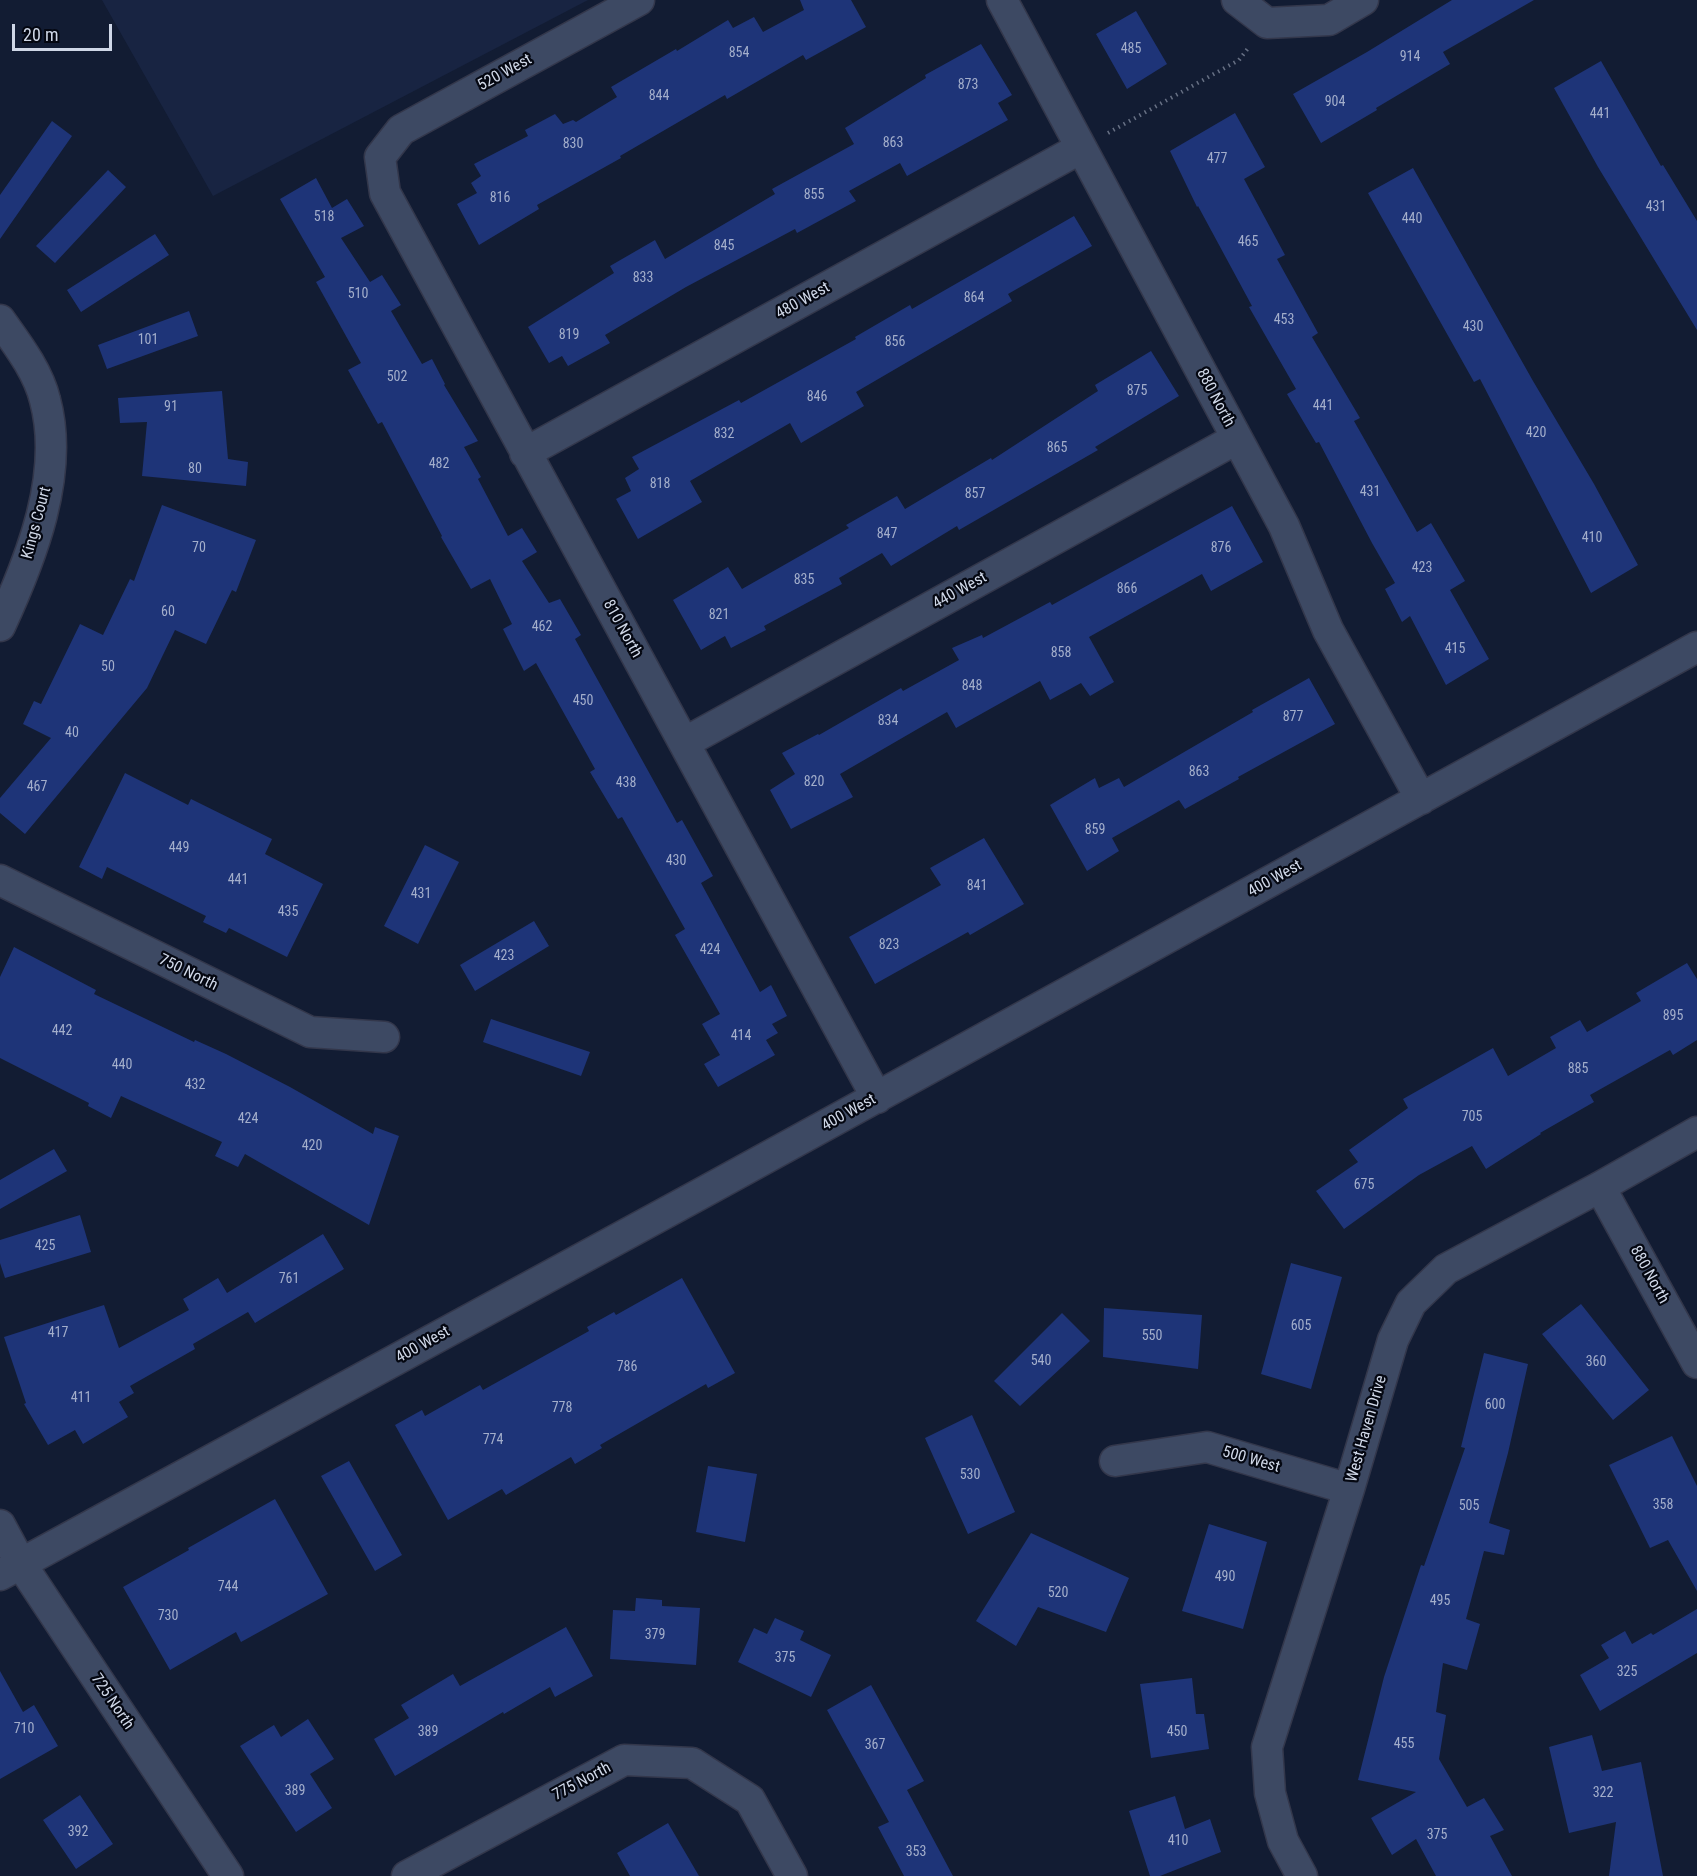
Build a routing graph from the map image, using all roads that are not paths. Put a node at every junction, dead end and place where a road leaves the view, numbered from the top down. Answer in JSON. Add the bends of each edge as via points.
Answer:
{"nodes":[{"id":1,"x":639,"y":0,"type":"edge"},
{"id":2,"x":1002,"y":0,"type":"edge"},
{"id":3,"x":1237,"y":0,"type":"edge"},
{"id":4,"x":1363,"y":0,"type":"edge"},
{"id":5,"x":1081,"y":148,"type":"junction"},
{"id":6,"x":380,"y":157,"type":"joint"},
{"id":7,"x":0,"y":320,"type":"edge"},
{"id":8,"x":1236,"y":439,"type":"junction"},
{"id":9,"x":525,"y":453,"type":"junction"},
{"id":10,"x":0,"y":626,"type":"edge"},
{"id":11,"x":1697,"y":647,"type":"edge"},
{"id":12,"x":684,"y":743,"type":"junction"},
{"id":13,"x":1421,"y":799,"type":"junction"},
{"id":14,"x":0,"y":880,"type":"edge"},
{"id":15,"x":384,"y":1037,"type":"dead end"},
{"id":16,"x":877,"y":1098,"type":"junction"},
{"id":17,"x":1697,"y":1132,"type":"edge"},
{"id":18,"x":1600,"y":1187,"type":"junction"},
{"id":19,"x":1697,"y":1364,"type":"edge"},
{"id":20,"x":1115,"y":1461,"type":"dead end"},
{"id":21,"x":1349,"y":1489,"type":"junction"},
{"id":22,"x":0,"y":1525,"type":"edge"},
{"id":23,"x":10,"y":1570,"type":"edge"},
{"id":24,"x":228,"y":1876,"type":"edge"},
{"id":25,"x":407,"y":1876,"type":"edge"},
{"id":26,"x":792,"y":1876,"type":"edge"},
{"id":27,"x":1302,"y":1876,"type":"edge"}],
"edges":[{"from":1,"to":6,"type":"street","name":"520 West","via":[[401,130]]},
{"from":2,"to":5,"type":"street","name":"880 North"},
{"from":3,"to":4,"type":"street","via":[[1259,34],[1329,20]]},
{"from":5,"to":8,"type":"street","name":"880 North"},
{"from":5,"to":9,"type":"street","name":"480 West"},
{"from":6,"to":9,"type":"street","name":"810 North","via":[[385,193]]},
{"from":7,"to":10,"type":"street","name":"Kings Court","via":[[25,354],[45,399],[52,452],[44,505],[20,581]]},
{"from":8,"to":12,"type":"street","name":"440 West"},
{"from":8,"to":13,"type":"street","name":"880 North","via":[[1284,526],[1328,630]]},
{"from":9,"to":12,"type":"street","name":"810 North"},
{"from":11,"to":13,"type":"street","name":"400 West"},
{"from":12,"to":16,"type":"street","name":"810 North"},
{"from":13,"to":16,"type":"street","name":"400 West"},
{"from":14,"to":15,"type":"street","name":"750 North","via":[[310,1032]]},
{"from":16,"to":23,"type":"street","name":"400 West"},
{"from":17,"to":18,"type":"street","name":"West Haven Drive"},
{"from":18,"to":19,"type":"street","name":"880 North"},
{"from":18,"to":21,"type":"street","name":"West Haven Drive","via":[[1446,1269],[1411,1304],[1393,1340]]},
{"from":20,"to":21,"type":"street","name":"500 West","via":[[1207,1447]]},
{"from":21,"to":27,"type":"street","name":"West Haven Drive","via":[[1267,1746],[1270,1793],[1283,1841]]},
{"from":22,"to":23,"type":"street","name":"725 North"},
{"from":23,"to":24,"type":"street","name":"725 North"},
{"from":25,"to":26,"type":"street","name":"775 North","via":[[624,1760],[692,1763],[750,1800]]}]}
